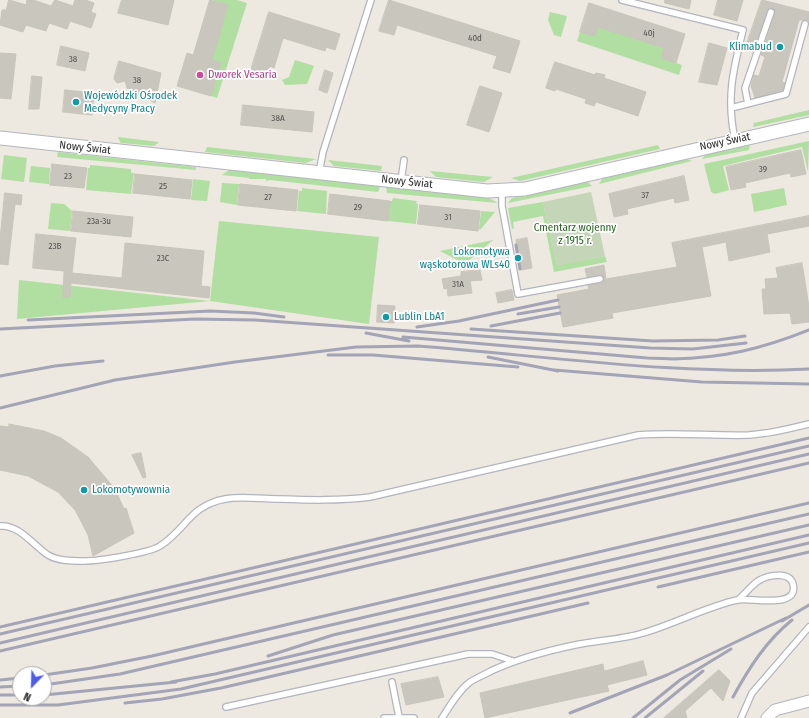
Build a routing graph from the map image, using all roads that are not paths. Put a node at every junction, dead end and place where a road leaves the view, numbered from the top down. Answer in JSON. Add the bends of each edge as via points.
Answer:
{"nodes":[{"id":1,"x":371,"y":0,"type":"edge"},
{"id":2,"x":622,"y":0,"type":"edge"},
{"id":3,"x":771,"y":12,"type":"dead end"},
{"id":4,"x":805,"y":24,"type":"dead end"},
{"id":5,"x":748,"y":104,"type":"junction"},
{"id":6,"x":731,"y":108,"type":"junction"},
{"id":7,"x":809,"y":124,"type":"edge"},
{"id":8,"x":0,"y":138,"type":"edge"},
{"id":9,"x":735,"y":140,"type":"junction"},
{"id":10,"x":404,"y":160,"type":"dead end"},
{"id":11,"x":319,"y":173,"type":"junction"},
{"id":12,"x":402,"y":181,"type":"junction"},
{"id":13,"x":502,"y":191,"type":"junction"},
{"id":14,"x":600,"y":279,"type":"dead end"},
{"id":15,"x":809,"y":424,"type":"edge"},
{"id":16,"x":0,"y":526,"type":"edge"},
{"id":17,"x":738,"y":600,"type":"junction"},
{"id":18,"x":809,"y":627,"type":"edge"},
{"id":19,"x":513,"y":661,"type":"junction"},
{"id":20,"x":392,"y":682,"type":"dead end"},
{"id":21,"x":809,"y":701,"type":"edge"},
{"id":22,"x":226,"y":707,"type":"dead end"},
{"id":23,"x":399,"y":717,"type":"junction"},
{"id":24,"x":384,"y":718,"type":"edge"},
{"id":25,"x":414,"y":718,"type":"edge"},
{"id":26,"x":442,"y":718,"type":"edge"},
{"id":27,"x":741,"y":718,"type":"edge"},
{"id":28,"x":767,"y":718,"type":"edge"}],
"edges":[{"from":1,"to":11,"type":"lane","via":[[322,152]]},
{"from":2,"to":6,"type":"lane","via":[[743,30],[730,86]]},
{"from":3,"to":5,"type":"lane","via":[[745,88]]},
{"from":4,"to":5,"type":"lane","via":[[786,94]]},
{"from":5,"to":6,"type":"lane"},
{"from":6,"to":9,"type":"lane"},
{"from":7,"to":9,"type":"street","name":"Nowy Świat"},
{"from":8,"to":11,"type":"street","name":"Nowy Świat"},
{"from":9,"to":13,"type":"street","name":"Nowy Świat","via":[[525,189]]},
{"from":10,"to":12,"type":"lane"},
{"from":11,"to":12,"type":"street","name":"Nowy Świat"},
{"from":12,"to":13,"type":"street","name":"Nowy Świat"},
{"from":13,"to":14,"type":"lane","via":[[503,211],[518,294]]},
{"from":15,"to":16,"type":"lane","via":[[779,432],[749,435],[663,433],[638,436],[370,497],[338,501],[226,499],[205,506],[192,514],[160,546],[85,561],[49,556],[18,531]]},
{"from":17,"to":17,"type":"lane","via":[[782,600],[793,591],[793,584],[786,577],[772,576],[756,582]]},
{"from":17,"to":19,"type":"lane","via":[[642,633],[574,645]]},
{"from":18,"to":27,"type":"lane","via":[[752,693]]},
{"from":19,"to":22,"type":"lane","via":[[492,654],[468,654]]},
{"from":19,"to":26,"type":"lane","via":[[471,682],[456,697]]},
{"from":20,"to":23,"type":"lane"},
{"from":21,"to":28,"type":"street","via":[[775,710]]},
{"from":23,"to":24,"type":"lane"},
{"from":23,"to":25,"type":"lane"}]}
